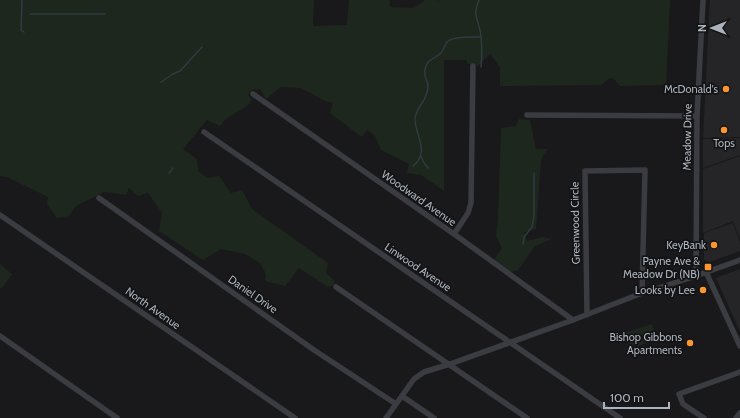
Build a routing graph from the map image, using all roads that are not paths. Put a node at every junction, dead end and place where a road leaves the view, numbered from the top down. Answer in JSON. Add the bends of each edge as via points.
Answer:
{"nodes":[{"id":1,"x":703,"y":0,"type":"edge"},
{"id":2,"x":473,"y":66,"type":"dead end"},
{"id":3,"x":253,"y":94,"type":"dead end"},
{"id":4,"x":527,"y":115,"type":"dead end"},
{"id":5,"x":697,"y":116,"type":"junction"},
{"id":6,"x":204,"y":132,"type":"dead end"},
{"id":7,"x":99,"y":198,"type":"dead end"},
{"id":8,"x":0,"y":215,"type":"edge"},
{"id":9,"x":454,"y":234,"type":"junction"},
{"id":10,"x":740,"y":260,"type":"edge"},
{"id":11,"x":706,"y":272,"type":"junction"},
{"id":12,"x":696,"y":275,"type":"junction"},
{"id":13,"x":336,"y":287,"type":"dead end"},
{"id":14,"x":642,"y":293,"type":"junction"},
{"id":15,"x":587,"y":315,"type":"junction"},
{"id":16,"x":573,"y":320,"type":"junction"},
{"id":17,"x":0,"y":336,"type":"edge"},
{"id":18,"x":510,"y":342,"type":"junction"},
{"id":19,"x":740,"y":346,"type":"edge"},
{"id":20,"x":450,"y":364,"type":"junction"},
{"id":21,"x":740,"y":372,"type":"edge"},
{"id":22,"x":402,"y":396,"type":"junction"},
{"id":23,"x":396,"y":404,"type":"junction"},
{"id":24,"x":740,"y":412,"type":"edge"},
{"id":25,"x":117,"y":418,"type":"edge"},
{"id":26,"x":295,"y":418,"type":"edge"},
{"id":27,"x":386,"y":418,"type":"edge"},
{"id":28,"x":434,"y":418,"type":"edge"},
{"id":29,"x":527,"y":418,"type":"edge"},
{"id":30,"x":620,"y":418,"type":"edge"},
{"id":31,"x":704,"y":418,"type":"edge"},
{"id":32,"x":736,"y":418,"type":"edge"}],
"edges":[{"from":1,"to":5,"type":"street","name":"Meadow Drive"},
{"from":2,"to":9,"type":"street","via":[[471,203],[468,213]]},
{"from":3,"to":9,"type":"street","name":"Woodward Avenue"},
{"from":4,"to":5,"type":"street"},
{"from":5,"to":12,"type":"street","name":"Meadow Drive"},
{"from":6,"to":18,"type":"street","name":"Linwood Avenue"},
{"from":7,"to":23,"type":"street","name":"Daniel Drive","via":[[314,350]]},
{"from":8,"to":26,"type":"street","name":"North Avenue"},
{"from":9,"to":16,"type":"street","name":"Woodward Avenue"},
{"from":10,"to":11,"type":"street"},
{"from":11,"to":12,"type":"street"},
{"from":11,"to":19,"type":"street"},
{"from":12,"to":14,"type":"street"},
{"from":13,"to":20,"type":"street"},
{"from":14,"to":15,"type":"street"},
{"from":14,"to":15,"type":"street","name":"Greenwood Circle","via":[[645,170],[585,171]]},
{"from":15,"to":16,"type":"street"},
{"from":16,"to":18,"type":"street"},
{"from":17,"to":25,"type":"street"},
{"from":18,"to":20,"type":"street"},
{"from":18,"to":30,"type":"street","name":"Linwood Avenue"},
{"from":20,"to":22,"type":"street","via":[[414,378]]},
{"from":20,"to":29,"type":"street"},
{"from":21,"to":31,"type":"street","via":[[678,394],[682,404]]},
{"from":22,"to":23,"type":"street"},
{"from":22,"to":28,"type":"street"},
{"from":23,"to":27,"type":"street"},
{"from":24,"to":32,"type":"street"}]}
